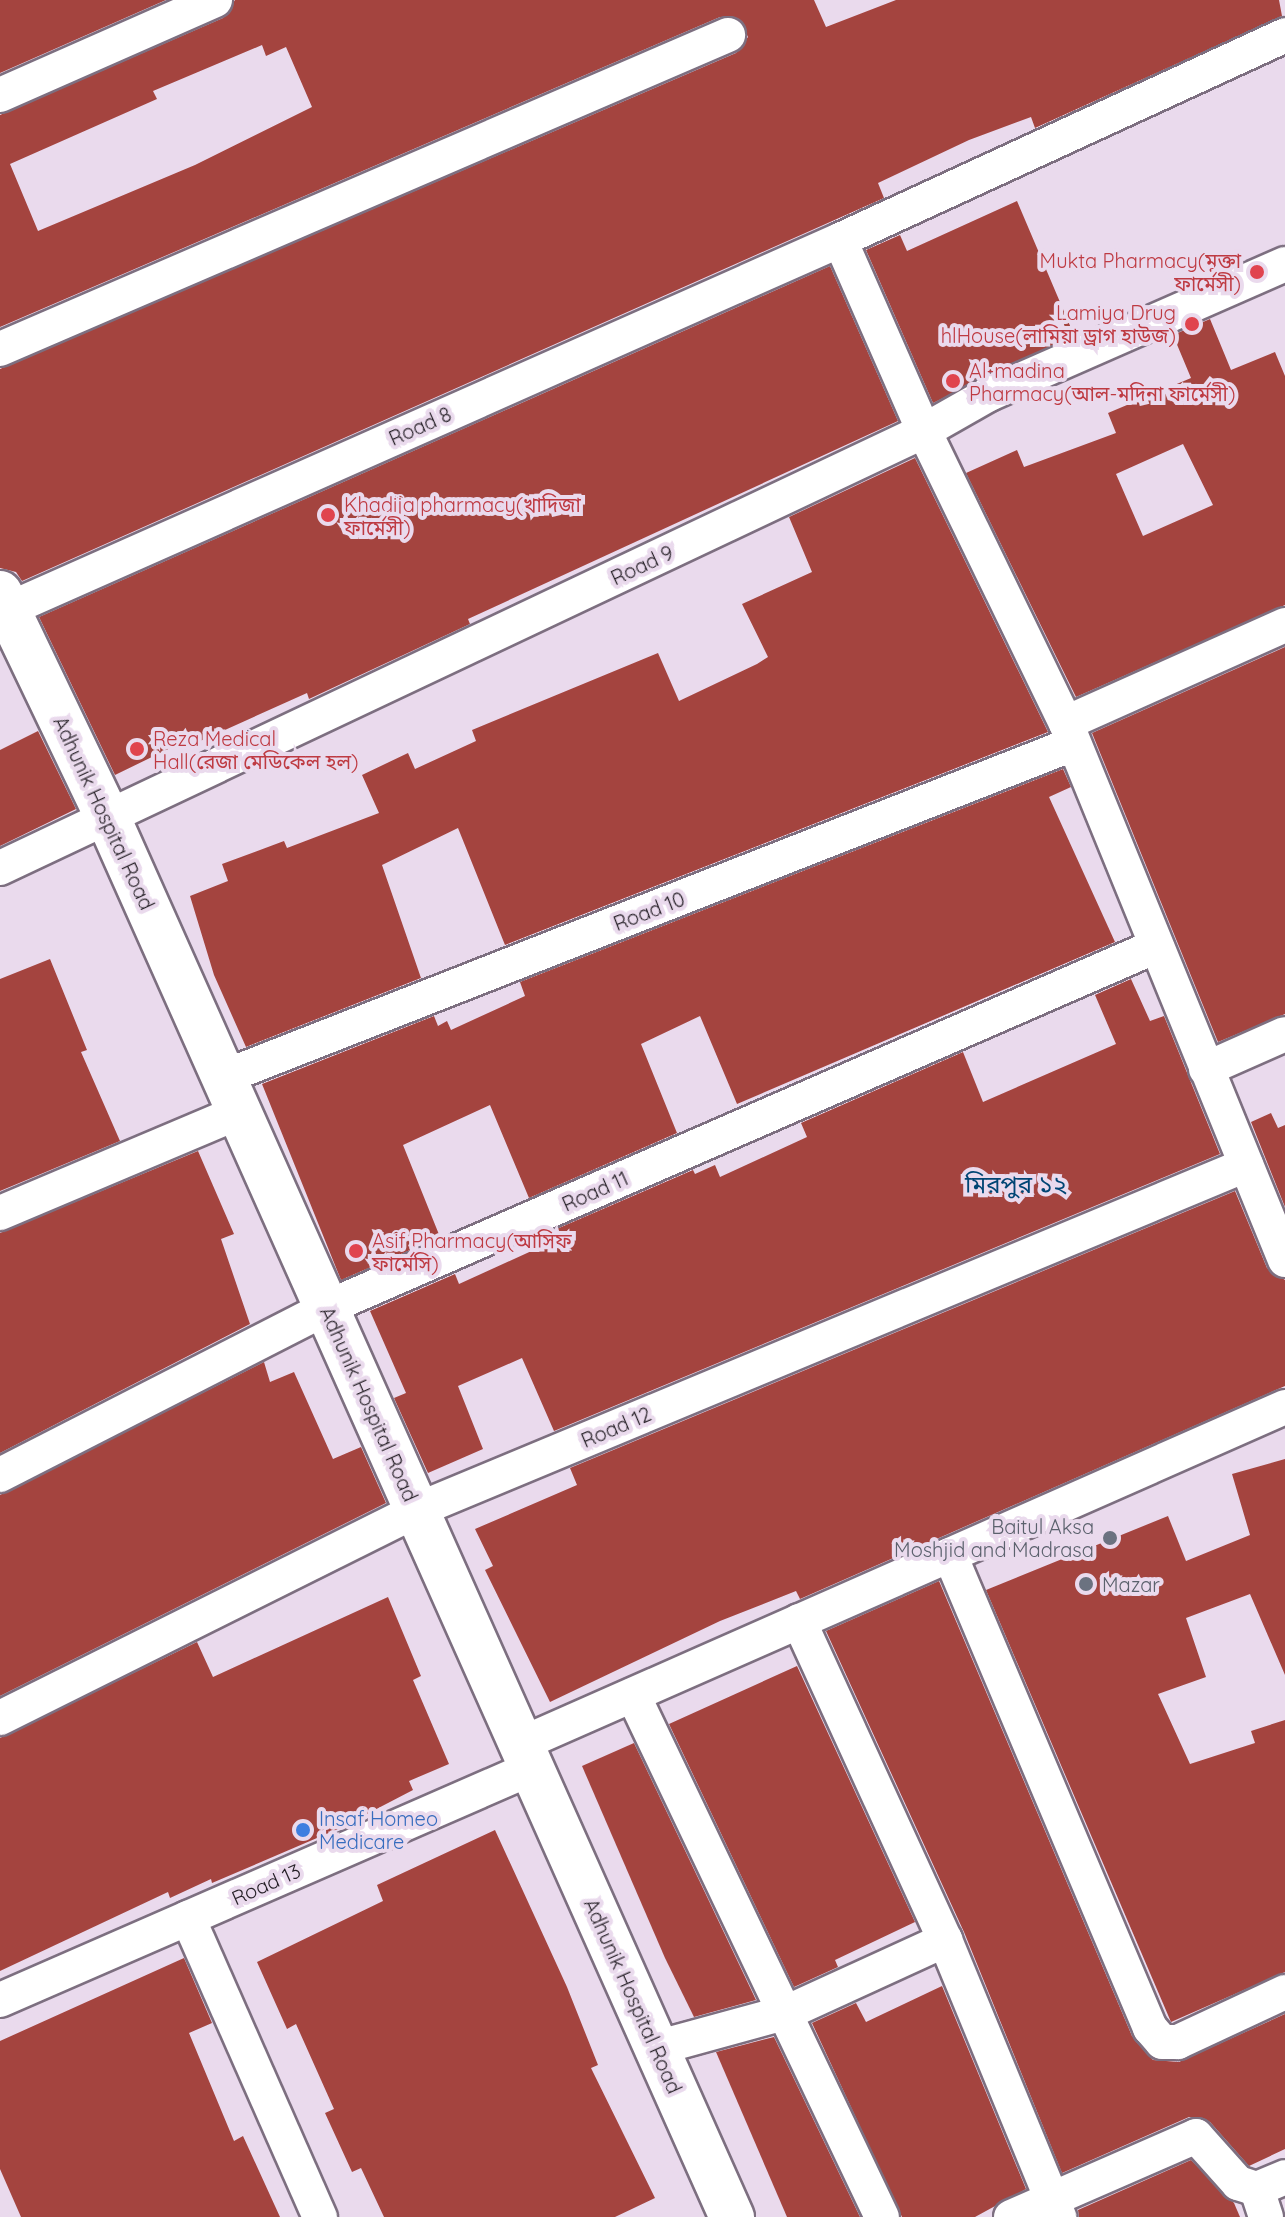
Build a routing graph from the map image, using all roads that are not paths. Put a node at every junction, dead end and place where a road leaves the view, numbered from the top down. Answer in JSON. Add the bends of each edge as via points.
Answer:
{"nodes":[{"id":1,"x":215,"y":0,"type":"edge"},
{"id":2,"x":728,"y":35,"type":"dead end"},
{"id":3,"x":1285,"y":35,"type":"edge"},
{"id":4,"x":0,"y":95,"type":"edge"},
{"id":5,"x":840,"y":240,"type":"junction"},
{"id":6,"x":1285,"y":264,"type":"edge"},
{"id":7,"x":0,"y":349,"type":"edge"},
{"id":8,"x":924,"y":431,"type":"junction"},
{"id":9,"x":2,"y":605,"type":"edge"},
{"id":10,"x":1285,"y":625,"type":"edge"},
{"id":11,"x":1070,"y":734,"type":"junction"},
{"id":12,"x":109,"y":820,"type":"junction"},
{"id":13,"x":0,"y":868,"type":"edge"},
{"id":14,"x":1156,"y":946,"type":"junction"},
{"id":15,"x":1285,"y":1034,"type":"edge"},
{"id":16,"x":1206,"y":1069,"type":"junction"},
{"id":17,"x":231,"y":1095,"type":"junction"},
{"id":18,"x":1246,"y":1165,"type":"junction"},
{"id":19,"x":0,"y":1213,"type":"edge"},
{"id":20,"x":1285,"y":1260,"type":"edge"},
{"id":21,"x":326,"y":1308,"type":"junction"},
{"id":22,"x":1285,"y":1407,"type":"edge"},
{"id":23,"x":0,"y":1475,"type":"edge"},
{"id":24,"x":417,"y":1510,"type":"junction"},
{"id":25,"x":950,"y":1555,"type":"junction"},
{"id":26,"x":799,"y":1621,"type":"junction"},
{"id":27,"x":633,"y":1695,"type":"junction"},
{"id":28,"x":0,"y":1718,"type":"edge"},
{"id":29,"x":526,"y":1756,"type":"junction"},
{"id":30,"x":188,"y":1918,"type":"junction"},
{"id":31,"x":945,"y":1940,"type":"junction"},
{"id":32,"x":1285,"y":1992,"type":"edge"},
{"id":33,"x":0,"y":2000,"type":"edge"},
{"id":34,"x":788,"y":2012,"type":"junction"},
{"id":35,"x":656,"y":2048,"type":"junction"},
{"id":36,"x":1270,"y":2194,"type":"edge"},
{"id":37,"x":1056,"y":2209,"type":"edge"},
{"id":38,"x":320,"y":2217,"type":"edge"},
{"id":39,"x":732,"y":2217,"type":"edge"},
{"id":40,"x":882,"y":2217,"type":"edge"},
{"id":41,"x":1011,"y":2217,"type":"edge"}],
"edges":[{"from":1,"to":4,"type":"street"},
{"from":2,"to":7,"type":"street"},
{"from":3,"to":5,"type":"street","name":"Road 8"},
{"from":5,"to":8,"type":"street"},
{"from":5,"to":9,"type":"street","name":"Road 8"},
{"from":6,"to":8,"type":"street","name":"Road 9","via":[[989,394]]},
{"from":8,"to":11,"type":"street"},
{"from":8,"to":12,"type":"street","name":"Road 9"},
{"from":9,"to":12,"type":"street","name":"Adhunik Hospital Road"},
{"from":10,"to":11,"type":"street","name":"Road 10"},
{"from":11,"to":14,"type":"street"},
{"from":11,"to":17,"type":"street","name":"Road 10"},
{"from":12,"to":13,"type":"street","name":"Road 9"},
{"from":12,"to":17,"type":"street","name":"Adhunik Hospital Road"},
{"from":14,"to":16,"type":"street"},
{"from":14,"to":21,"type":"street","name":"Road 11"},
{"from":15,"to":16,"type":"street"},
{"from":16,"to":18,"type":"street"},
{"from":17,"to":19,"type":"street","name":"Road 10"},
{"from":17,"to":21,"type":"street","name":"Adhunik Hospital Road"},
{"from":18,"to":20,"type":"street"},
{"from":18,"to":24,"type":"street","name":"Road 12"},
{"from":21,"to":23,"type":"street","name":"Road 11"},
{"from":21,"to":24,"type":"street","name":"Adhunik Hospital Road"},
{"from":22,"to":25,"type":"street","name":"Road 13"},
{"from":24,"to":28,"type":"street","name":"Road 12"},
{"from":24,"to":29,"type":"street","name":"Adhunik Hospital Road"},
{"from":25,"to":26,"type":"street","name":"Road 13"},
{"from":25,"to":32,"type":"street","via":[[1150,2028],[1162,2042],[1178,2042]]},
{"from":26,"to":27,"type":"street","name":"Road 13"},
{"from":26,"to":31,"type":"street"},
{"from":27,"to":29,"type":"street","name":"Road 13"},
{"from":27,"to":34,"type":"street","via":[[748,1944]]},
{"from":29,"to":30,"type":"street","name":"Road 13"},
{"from":29,"to":35,"type":"street","name":"Adhunik Hospital Road"},
{"from":30,"to":33,"type":"street","name":"Road 13"},
{"from":30,"to":38,"type":"street"},
{"from":31,"to":34,"type":"street"},
{"from":31,"to":37,"type":"street"},
{"from":34,"to":35,"type":"street"},
{"from":34,"to":40,"type":"street"},
{"from":35,"to":39,"type":"street","name":"Adhunik Hospital Road"},
{"from":36,"to":37,"type":"street","via":[[1238,2183],[1196,2136]]},
{"from":37,"to":41,"type":"street"}]}
